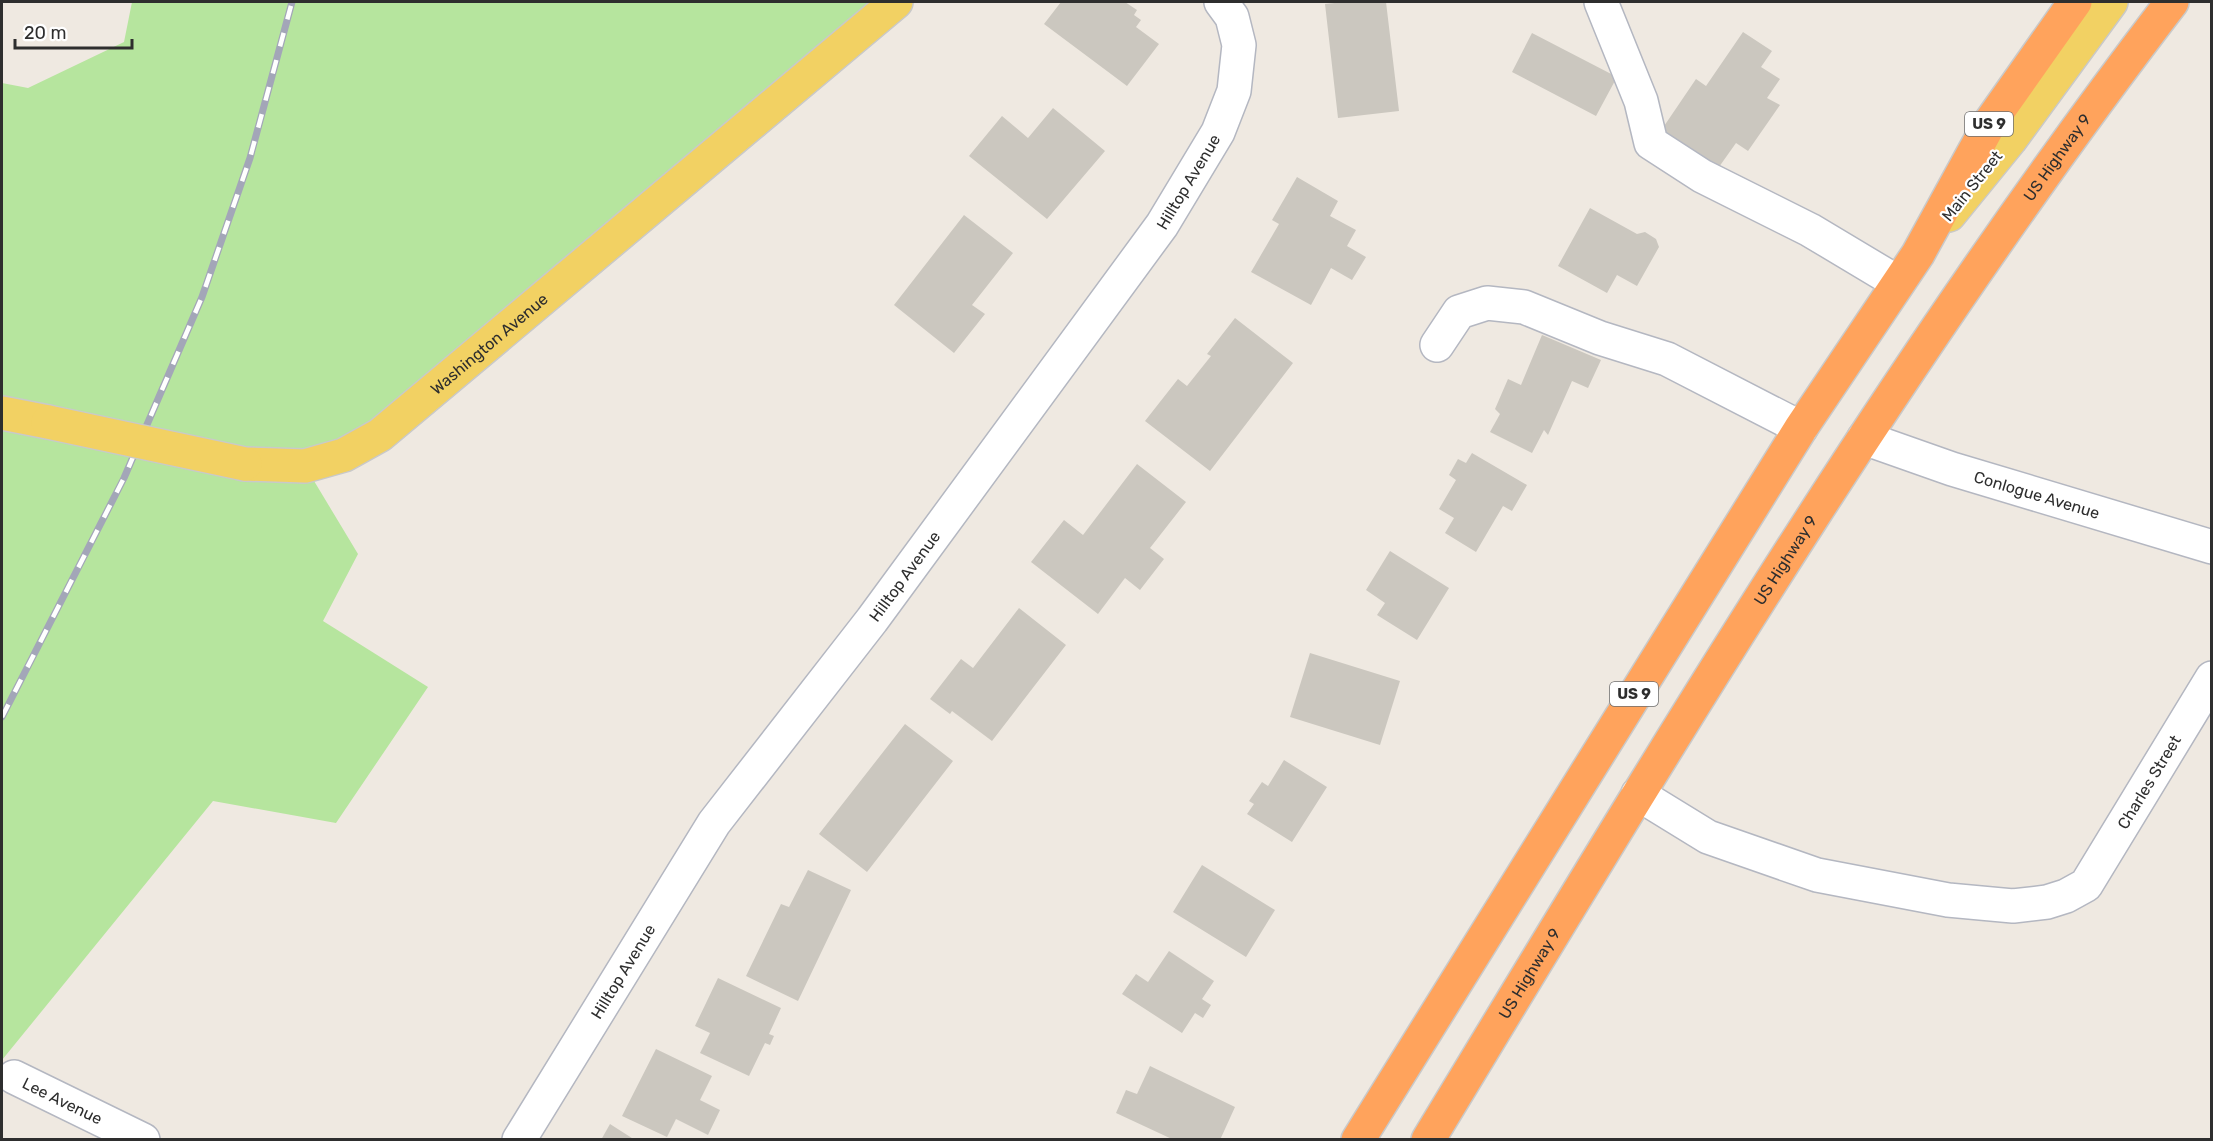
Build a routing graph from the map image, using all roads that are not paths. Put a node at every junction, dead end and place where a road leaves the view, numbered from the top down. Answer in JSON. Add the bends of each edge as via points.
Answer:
{"nodes":[{"id":1,"x":896,"y":2,"type":"edge"},
{"id":2,"x":1221,"y":2,"type":"edge"},
{"id":3,"x":1601,"y":2,"type":"edge"},
{"id":4,"x":2075,"y":2,"type":"edge"},
{"id":5,"x":2111,"y":2,"type":"edge"},
{"id":6,"x":2172,"y":2,"type":"edge"},
{"id":7,"x":1918,"y":254,"type":"junction"},
{"id":8,"x":1897,"y":282,"type":"junction"},
{"id":9,"x":1437,"y":345,"type":"dead end"},
{"id":10,"x":2,"y":413,"type":"edge"},
{"id":11,"x":1801,"y":428,"type":"junction"},
{"id":12,"x":1864,"y":438,"type":"junction"},
{"id":13,"x":2211,"y":547,"type":"edge"},
{"id":14,"x":2211,"y":678,"type":"edge"},
{"id":15,"x":1638,"y":794,"type":"junction"},
{"id":16,"x":14,"y":1077,"type":"dead end"},
{"id":17,"x":143,"y":1140,"type":"edge"},
{"id":18,"x":519,"y":1140,"type":"edge"},
{"id":19,"x":1358,"y":1140,"type":"edge"},
{"id":20,"x":1428,"y":1140,"type":"edge"}],
"edges":[{"from":1,"to":10,"type":"main road","name":"Washington Avenue","bridge":true,"via":[[380,435],[344,455],[305,466],[245,464]]},
{"from":2,"to":18,"type":"street","name":"Hilltop Avenue","via":[[1232,17],[1239,45],[1234,91],[1218,132],[1162,225],[872,620],[714,823]]},
{"from":3,"to":8,"type":"street","via":[[1641,102],[1651,143],[1702,176],[1810,230]]},
{"from":4,"to":7,"type":"highway","number":"US 9","via":[[1991,121]]},
{"from":5,"to":7,"type":"main road","name":"Main Street","via":[[2010,140]]},
{"from":6,"to":12,"type":"highway","name":"US Highway 9","via":[[1950,307]]},
{"from":7,"to":8,"type":"highway","number":"US 9"},
{"from":8,"to":11,"type":"highway","number":"US 9"},
{"from":9,"to":11,"type":"street","via":[[1459,312],[1487,303],[1524,307],[1667,360]]},
{"from":11,"to":19,"type":"highway","number":"US 9"},
{"from":12,"to":13,"type":"street","name":"Conlogue Avenue","via":[[1952,469]]},
{"from":12,"to":15,"type":"highway","name":"US Highway 9"},
{"from":14,"to":15,"type":"street","name":"Charles Street","via":[[2086,885],[2047,902],[2013,906],[1948,900],[1817,875],[1708,837]]},
{"from":15,"to":20,"type":"highway","name":"US Highway 9"},
{"from":16,"to":17,"type":"street","name":"Lee Avenue"}]}
